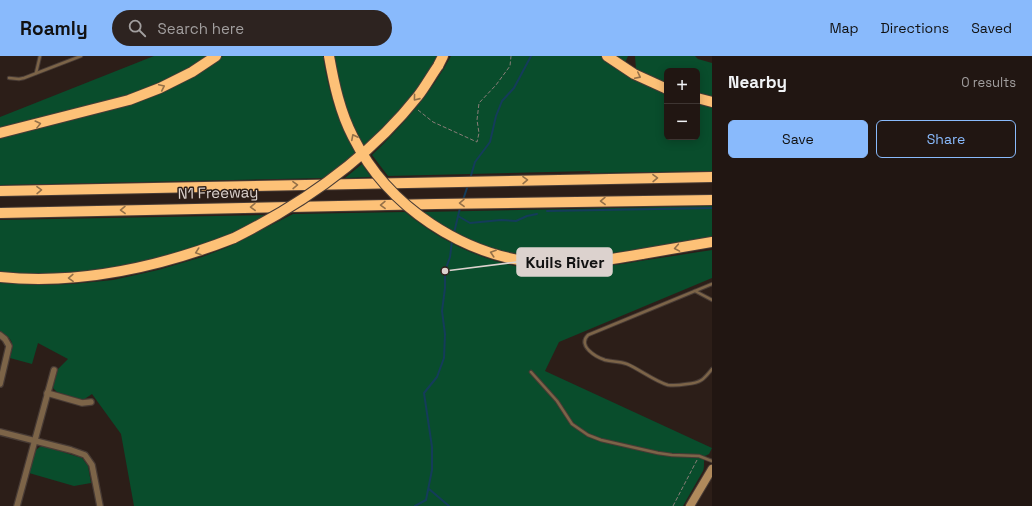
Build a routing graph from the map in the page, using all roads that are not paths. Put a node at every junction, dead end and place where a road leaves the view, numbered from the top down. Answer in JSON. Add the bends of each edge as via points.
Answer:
{"nodes":[{"id":1,"x":40,"y":56,"type":"edge"},
{"id":2,"x":68,"y":56,"type":"edge"},
{"id":3,"x":81,"y":56,"type":"edge"},
{"id":4,"x":216,"y":56,"type":"edge"},
{"id":5,"x":329,"y":56,"type":"edge"},
{"id":6,"x":443,"y":56,"type":"edge"},
{"id":7,"x":609,"y":58,"type":"edge"},
{"id":8,"x":73,"y":59,"type":"junction"},
{"id":9,"x":35,"y":74,"type":"junction"},
{"id":10,"x":10,"y":78,"type":"dead end"},
{"id":11,"x":664,"y":88,"type":"edge"},
{"id":12,"x":700,"y":99,"type":"edge"},
{"id":13,"x":712,"y":102,"type":"edge"},
{"id":14,"x":0,"y":133,"type":"edge"},
{"id":15,"x":712,"y":177,"type":"edge"},
{"id":16,"x":0,"y":191,"type":"edge"},
{"id":17,"x":712,"y":200,"type":"edge"},
{"id":18,"x":0,"y":213,"type":"edge"},
{"id":19,"x":712,"y":242,"type":"edge"},
{"id":20,"x":0,"y":277,"type":"edge"},
{"id":21,"x":712,"y":284,"type":"edge"},
{"id":22,"x":694,"y":291,"type":"junction"},
{"id":23,"x":712,"y":300,"type":"edge"},
{"id":24,"x":0,"y":335,"type":"edge"},
{"id":25,"x":712,"y":368,"type":"edge"},
{"id":26,"x":54,"y":370,"type":"dead end"},
{"id":27,"x":532,"y":372,"type":"dead end"},
{"id":28,"x":0,"y":384,"type":"edge"},
{"id":29,"x":47,"y":393,"type":"junction"},
{"id":30,"x":91,"y":402,"type":"dead end"},
{"id":31,"x":0,"y":432,"type":"edge"},
{"id":32,"x":35,"y":440,"type":"junction"},
{"id":33,"x":712,"y":461,"type":"edge"},
{"id":34,"x":712,"y":469,"type":"edge"},
{"id":35,"x":17,"y":506,"type":"edge"},
{"id":36,"x":100,"y":506,"type":"edge"},
{"id":37,"x":690,"y":506,"type":"edge"}],
"edges":[{"from":1,"to":9,"type":"lane"},
{"from":2,"to":8,"type":"lane"},
{"from":3,"to":8,"type":"lane"},
{"from":14,"to":4,"type":"highway","one_way":true,"via":[[129,100],[192,72]]},
{"from":19,"to":5,"type":"highway","one_way":true,"bridge":true,"via":[[574,264],[524,261],[485,251],[454,237],[411,209],[369,164],[353,138],[342,110]]},
{"from":6,"to":20,"type":"highway","one_way":true,"bridge":true,"via":[[418,95],[400,117],[338,175],[295,205],[234,238],[162,263],[84,278]]},
{"from":7,"to":11,"type":"highway","one_way":true,"via":[[634,74]]},
{"from":8,"to":9,"type":"lane"},
{"from":9,"to":10,"type":"lane","via":[[19,79]]},
{"from":12,"to":13,"type":"highway"},
{"from":16,"to":15,"type":"highway","name":"N1 Freeway","one_way":true},
{"from":17,"to":18,"type":"highway","name":"N1 Freeway","one_way":true},
{"from":21,"to":22,"type":"lane"},
{"from":22,"to":23,"type":"lane"},
{"from":22,"to":25,"type":"lane","via":[[588,335],[584,343],[590,351],[604,360],[616,360],[627,364],[670,385],[698,382]]},
{"from":24,"to":28,"type":"street","via":[[10,346]]},
{"from":26,"to":29,"type":"street"},
{"from":27,"to":33,"type":"lane","via":[[557,401],[572,424],[588,435],[658,453],[699,456]]},
{"from":29,"to":30,"type":"street","via":[[82,403]]},
{"from":29,"to":32,"type":"street"},
{"from":31,"to":32,"type":"street"},
{"from":32,"to":35,"type":"street"},
{"from":32,"to":36,"type":"street","via":[[80,452],[89,459]]},
{"from":34,"to":37,"type":"main road"}]}
